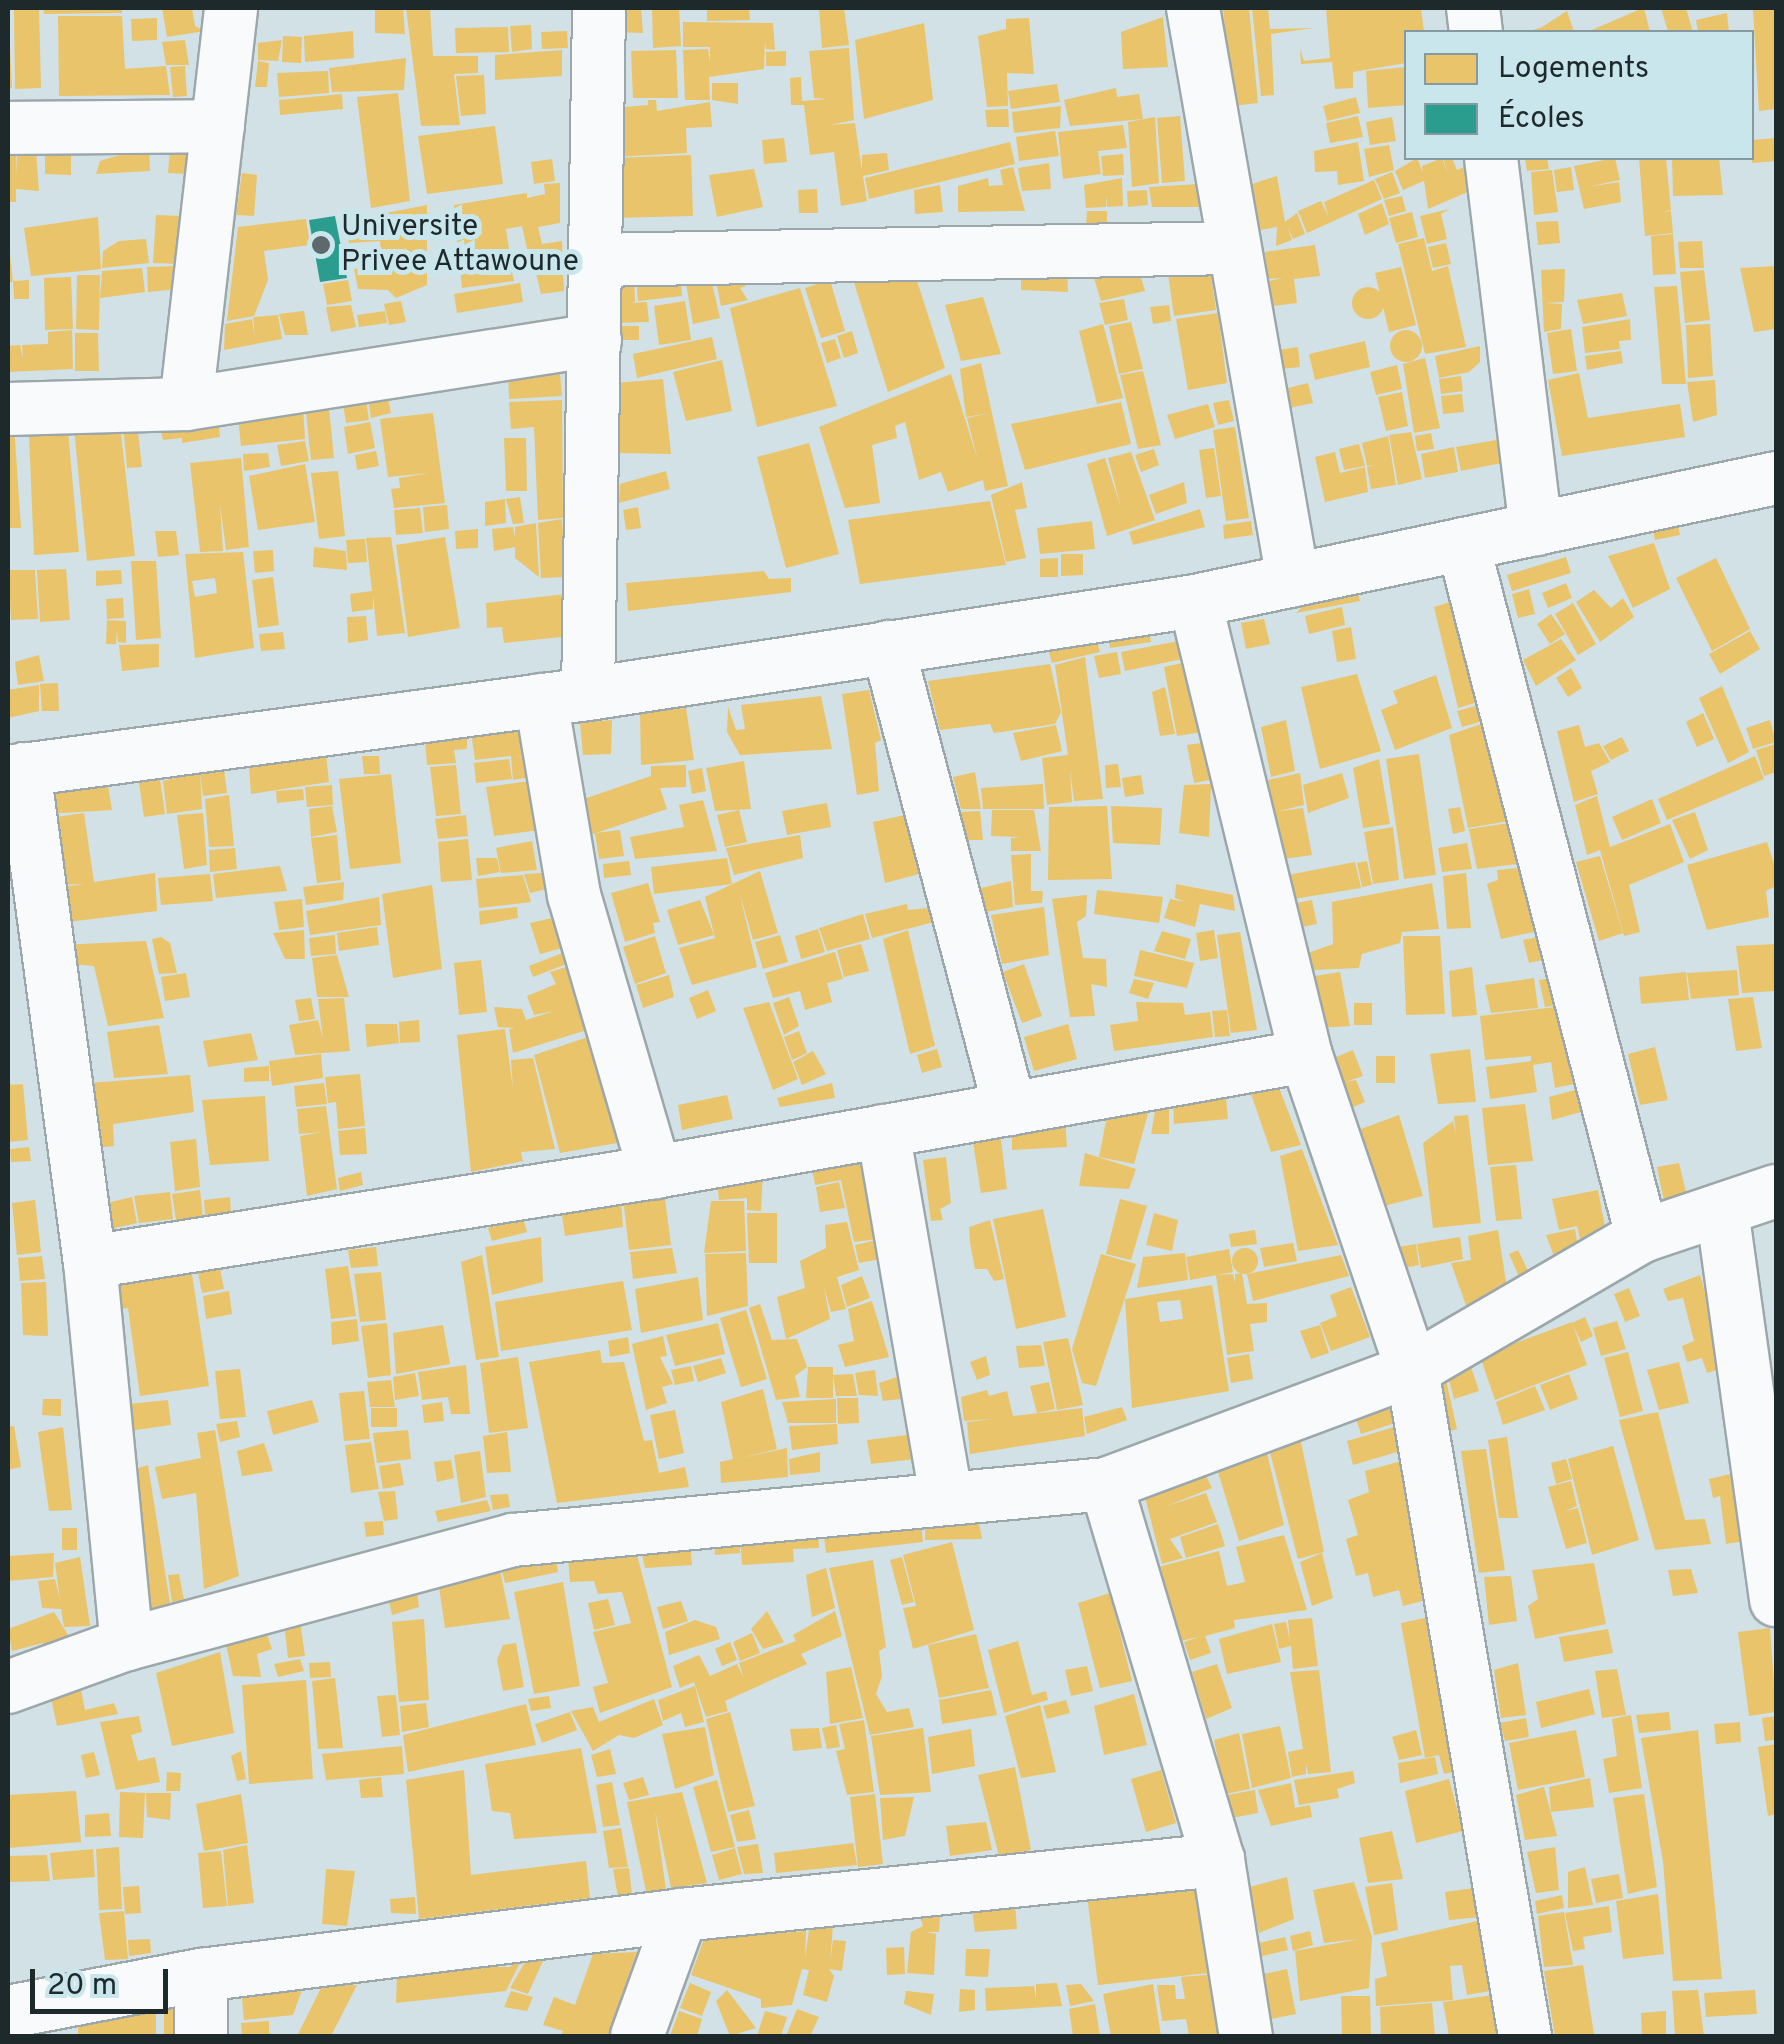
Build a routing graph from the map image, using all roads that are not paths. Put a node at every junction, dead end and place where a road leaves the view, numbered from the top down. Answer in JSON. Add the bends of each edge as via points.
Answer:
{"nodes":[{"id":1,"x":231,"y":8,"type":"edge"},
{"id":2,"x":599,"y":8,"type":"edge"},
{"id":3,"x":1192,"y":8,"type":"edge"},
{"id":4,"x":218,"y":126,"type":"junction"},
{"id":5,"x":8,"y":128,"type":"edge"},
{"id":6,"x":1491,"y":160,"type":"edge"},
{"id":7,"x":1232,"y":248,"type":"junction"},
{"id":8,"x":596,"y":260,"type":"junction"},
{"id":9,"x":596,"y":340,"type":"junction"},
{"id":10,"x":186,"y":404,"type":"junction"},
{"id":11,"x":8,"y":409,"type":"edge"},
{"id":12,"x":1776,"y":478,"type":"edge"},
{"id":13,"x":1536,"y":529,"type":"junction"},
{"id":14,"x":1463,"y":544,"type":"junction"},
{"id":15,"x":1293,"y":580,"type":"junction"},
{"id":16,"x":1195,"y":600,"type":"junction"},
{"id":17,"x":888,"y":648,"type":"junction"},
{"id":18,"x":564,"y":697,"type":"junction"},
{"id":19,"x":16,"y":771,"type":"edge"},
{"id":20,"x":1306,"y":1056,"type":"junction"},
{"id":21,"x":1010,"y":1109,"type":"junction"},
{"id":22,"x":883,"y":1131,"type":"junction"},
{"id":23,"x":656,"y":1172,"type":"junction"},
{"id":24,"x":1776,"y":1191,"type":"edge"},
{"id":25,"x":1722,"y":1210,"type":"junction"},
{"id":26,"x":1642,"y":1236,"type":"junction"},
{"id":27,"x":90,"y":1262,"type":"junction"},
{"id":28,"x":1412,"y":1370,"type":"junction"},
{"id":29,"x":1106,"y":1484,"type":"junction"},
{"id":30,"x":946,"y":1497,"type":"junction"},
{"id":31,"x":1774,"y":1566,"type":"edge"},
{"id":32,"x":127,"y":1644,"type":"junction"},
{"id":33,"x":8,"y":1687,"type":"edge"},
{"id":34,"x":1218,"y":1860,"type":"junction"},
{"id":35,"x":681,"y":1915,"type":"junction"},
{"id":36,"x":201,"y":1975,"type":"junction"},
{"id":37,"x":8,"y":2012,"type":"edge"},
{"id":38,"x":201,"y":2036,"type":"edge"},
{"id":39,"x":637,"y":2036,"type":"edge"},
{"id":40,"x":1246,"y":2036,"type":"edge"},
{"id":41,"x":1525,"y":2036,"type":"edge"}],
"edges":[{"from":1,"to":4,"type":"street"},
{"from":2,"to":8,"type":"street"},
{"from":3,"to":7,"type":"street"},
{"from":4,"to":5,"type":"street"},
{"from":4,"to":10,"type":"street"},
{"from":6,"to":13,"type":"street"},
{"from":7,"to":8,"type":"street"},
{"from":7,"to":15,"type":"street"},
{"from":8,"to":9,"type":"street"},
{"from":9,"to":10,"type":"street"},
{"from":9,"to":18,"type":"street"},
{"from":10,"to":11,"type":"street"},
{"from":12,"to":13,"type":"street"},
{"from":13,"to":14,"type":"street"},
{"from":14,"to":15,"type":"street"},
{"from":14,"to":26,"type":"street"},
{"from":15,"to":16,"type":"street"},
{"from":16,"to":17,"type":"street"},
{"from":16,"to":20,"type":"street"},
{"from":17,"to":18,"type":"street"},
{"from":17,"to":21,"type":"street"},
{"from":18,"to":19,"type":"street"},
{"from":18,"to":23,"type":"street","via":[[574,894]]},
{"from":19,"to":27,"type":"street"},
{"from":20,"to":21,"type":"street"},
{"from":20,"to":28,"type":"street"},
{"from":21,"to":22,"type":"street"},
{"from":22,"to":23,"type":"street"},
{"from":22,"to":30,"type":"street"},
{"from":23,"to":27,"type":"street"},
{"from":24,"to":25,"type":"street"},
{"from":25,"to":26,"type":"street"},
{"from":25,"to":31,"type":"street"},
{"from":26,"to":28,"type":"street"},
{"from":27,"to":32,"type":"street"},
{"from":28,"to":29,"type":"street"},
{"from":28,"to":41,"type":"street"},
{"from":29,"to":30,"type":"street"},
{"from":29,"to":34,"type":"street"},
{"from":30,"to":32,"type":"street","via":[[513,1540]]},
{"from":32,"to":33,"type":"street"},
{"from":34,"to":35,"type":"street"},
{"from":34,"to":40,"type":"street"},
{"from":35,"to":36,"type":"street"},
{"from":35,"to":39,"type":"street"},
{"from":36,"to":37,"type":"street"},
{"from":36,"to":38,"type":"street"}]}
